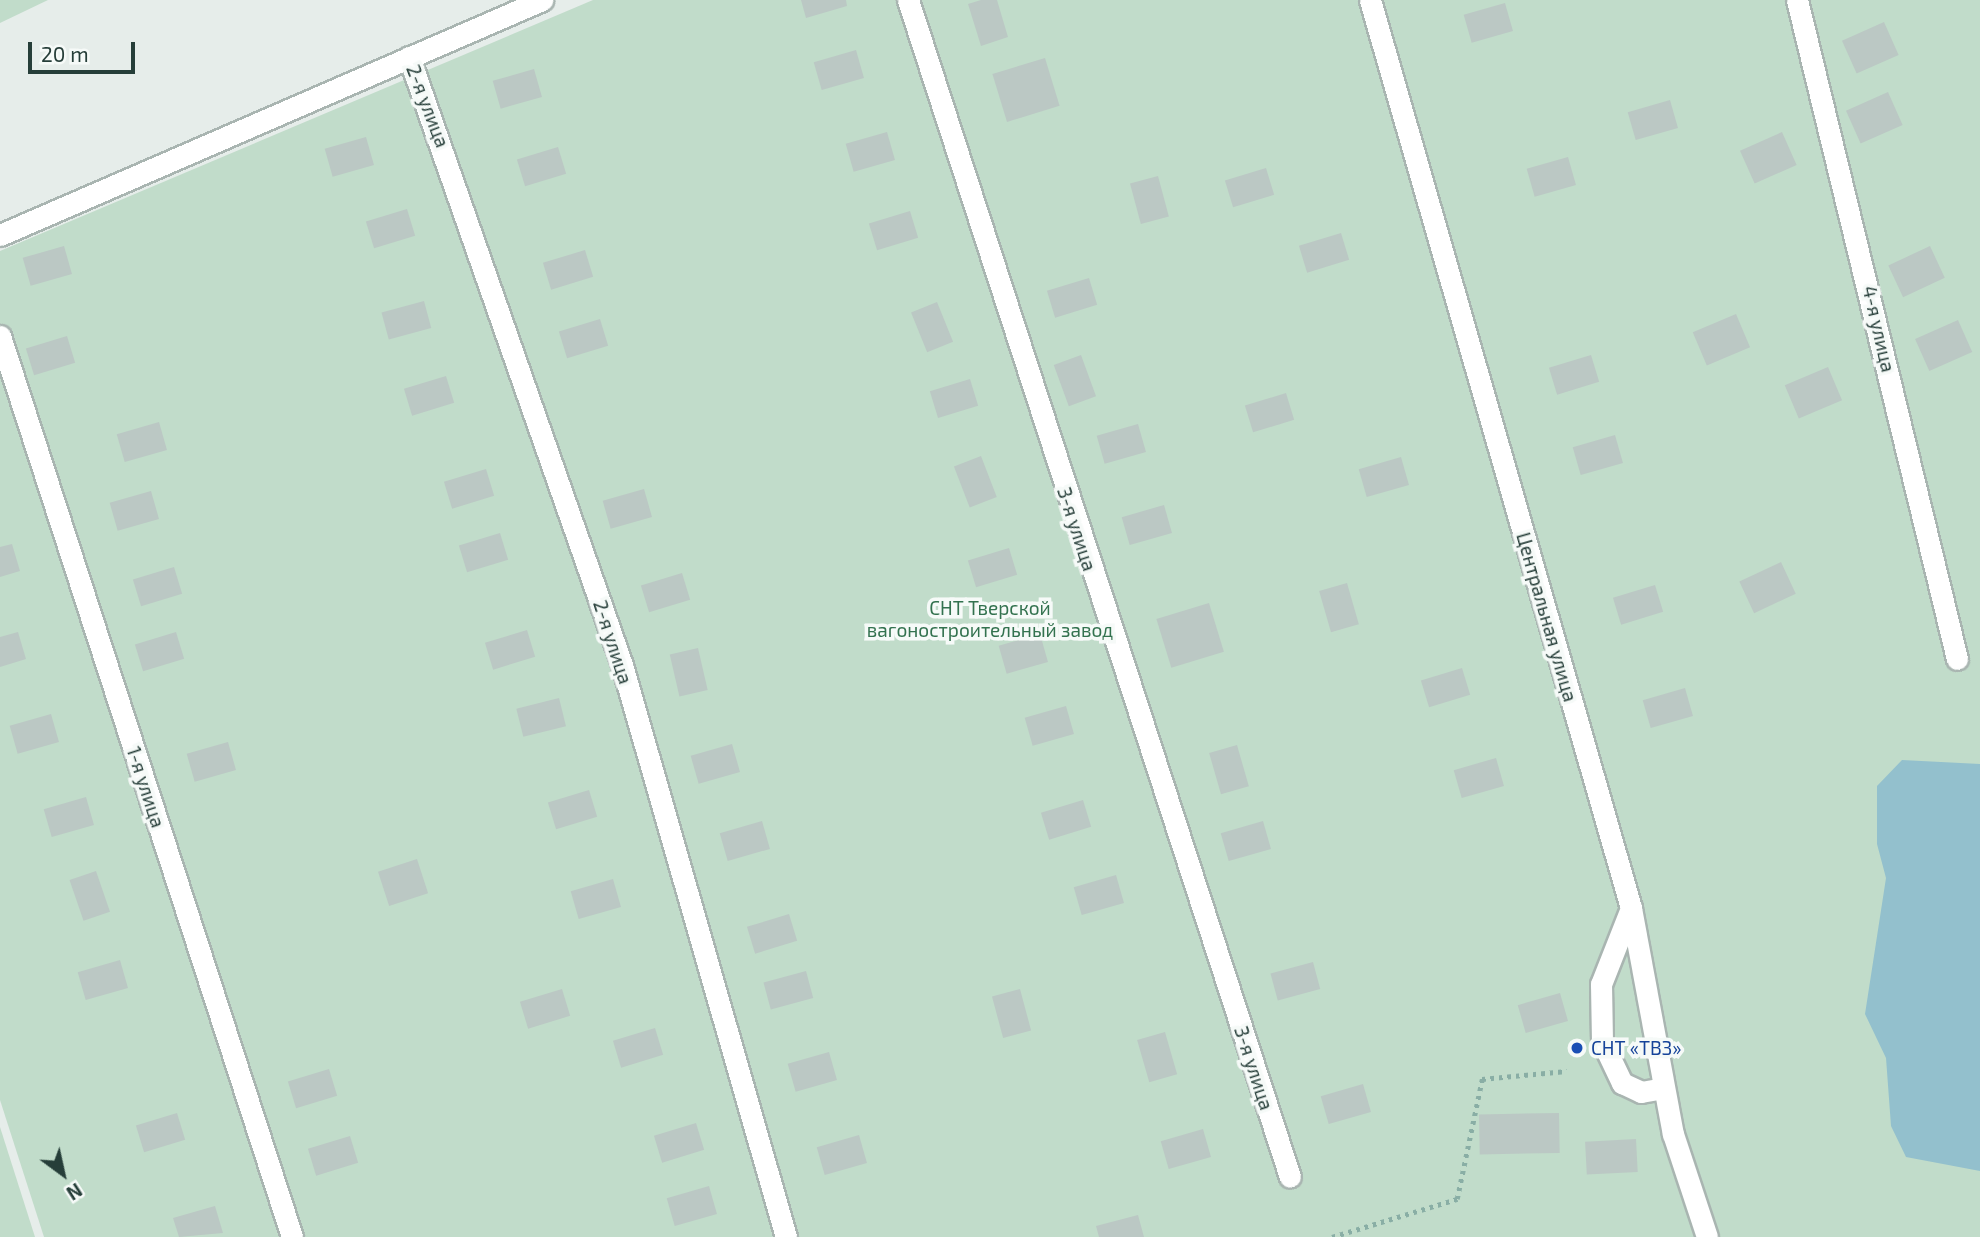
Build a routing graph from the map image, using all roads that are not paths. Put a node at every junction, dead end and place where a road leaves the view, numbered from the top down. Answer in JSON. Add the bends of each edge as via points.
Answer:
{"nodes":[{"id":1,"x":542,"y":0,"type":"edge"},
{"id":2,"x":908,"y":0,"type":"edge"},
{"id":3,"x":1370,"y":0,"type":"edge"},
{"id":4,"x":1797,"y":0,"type":"edge"},
{"id":5,"x":409,"y":57,"type":"junction"},
{"id":6,"x":0,"y":235,"type":"edge"},
{"id":7,"x":0,"y":336,"type":"edge"},
{"id":8,"x":1956,"y":659,"type":"dead end"},
{"id":9,"x":1631,"y":908,"type":"junction"},
{"id":10,"x":1664,"y":1088,"type":"junction"},
{"id":11,"x":1290,"y":1177,"type":"dead end"},
{"id":12,"x":292,"y":1237,"type":"edge"},
{"id":13,"x":786,"y":1237,"type":"edge"},
{"id":14,"x":1707,"y":1237,"type":"edge"}],
"edges":[{"from":1,"to":5,"type":"street"},
{"from":2,"to":11,"type":"street","name":"3-я улица"},
{"from":3,"to":9,"type":"street","name":"Центральная улица"},
{"from":4,"to":8,"type":"street","name":"4-я улица"},
{"from":5,"to":6,"type":"street"},
{"from":5,"to":13,"type":"street","name":"2-я улица","via":[[622,665]]},
{"from":7,"to":12,"type":"street","name":"1-я улица"},
{"from":9,"to":10,"type":"street","name":"Центральная улица"},
{"from":9,"to":10,"type":"street","via":[[1601,984],[1602,1041],[1622,1083],[1641,1092]]},
{"from":10,"to":14,"type":"street","name":"Центральная улица"}]}
